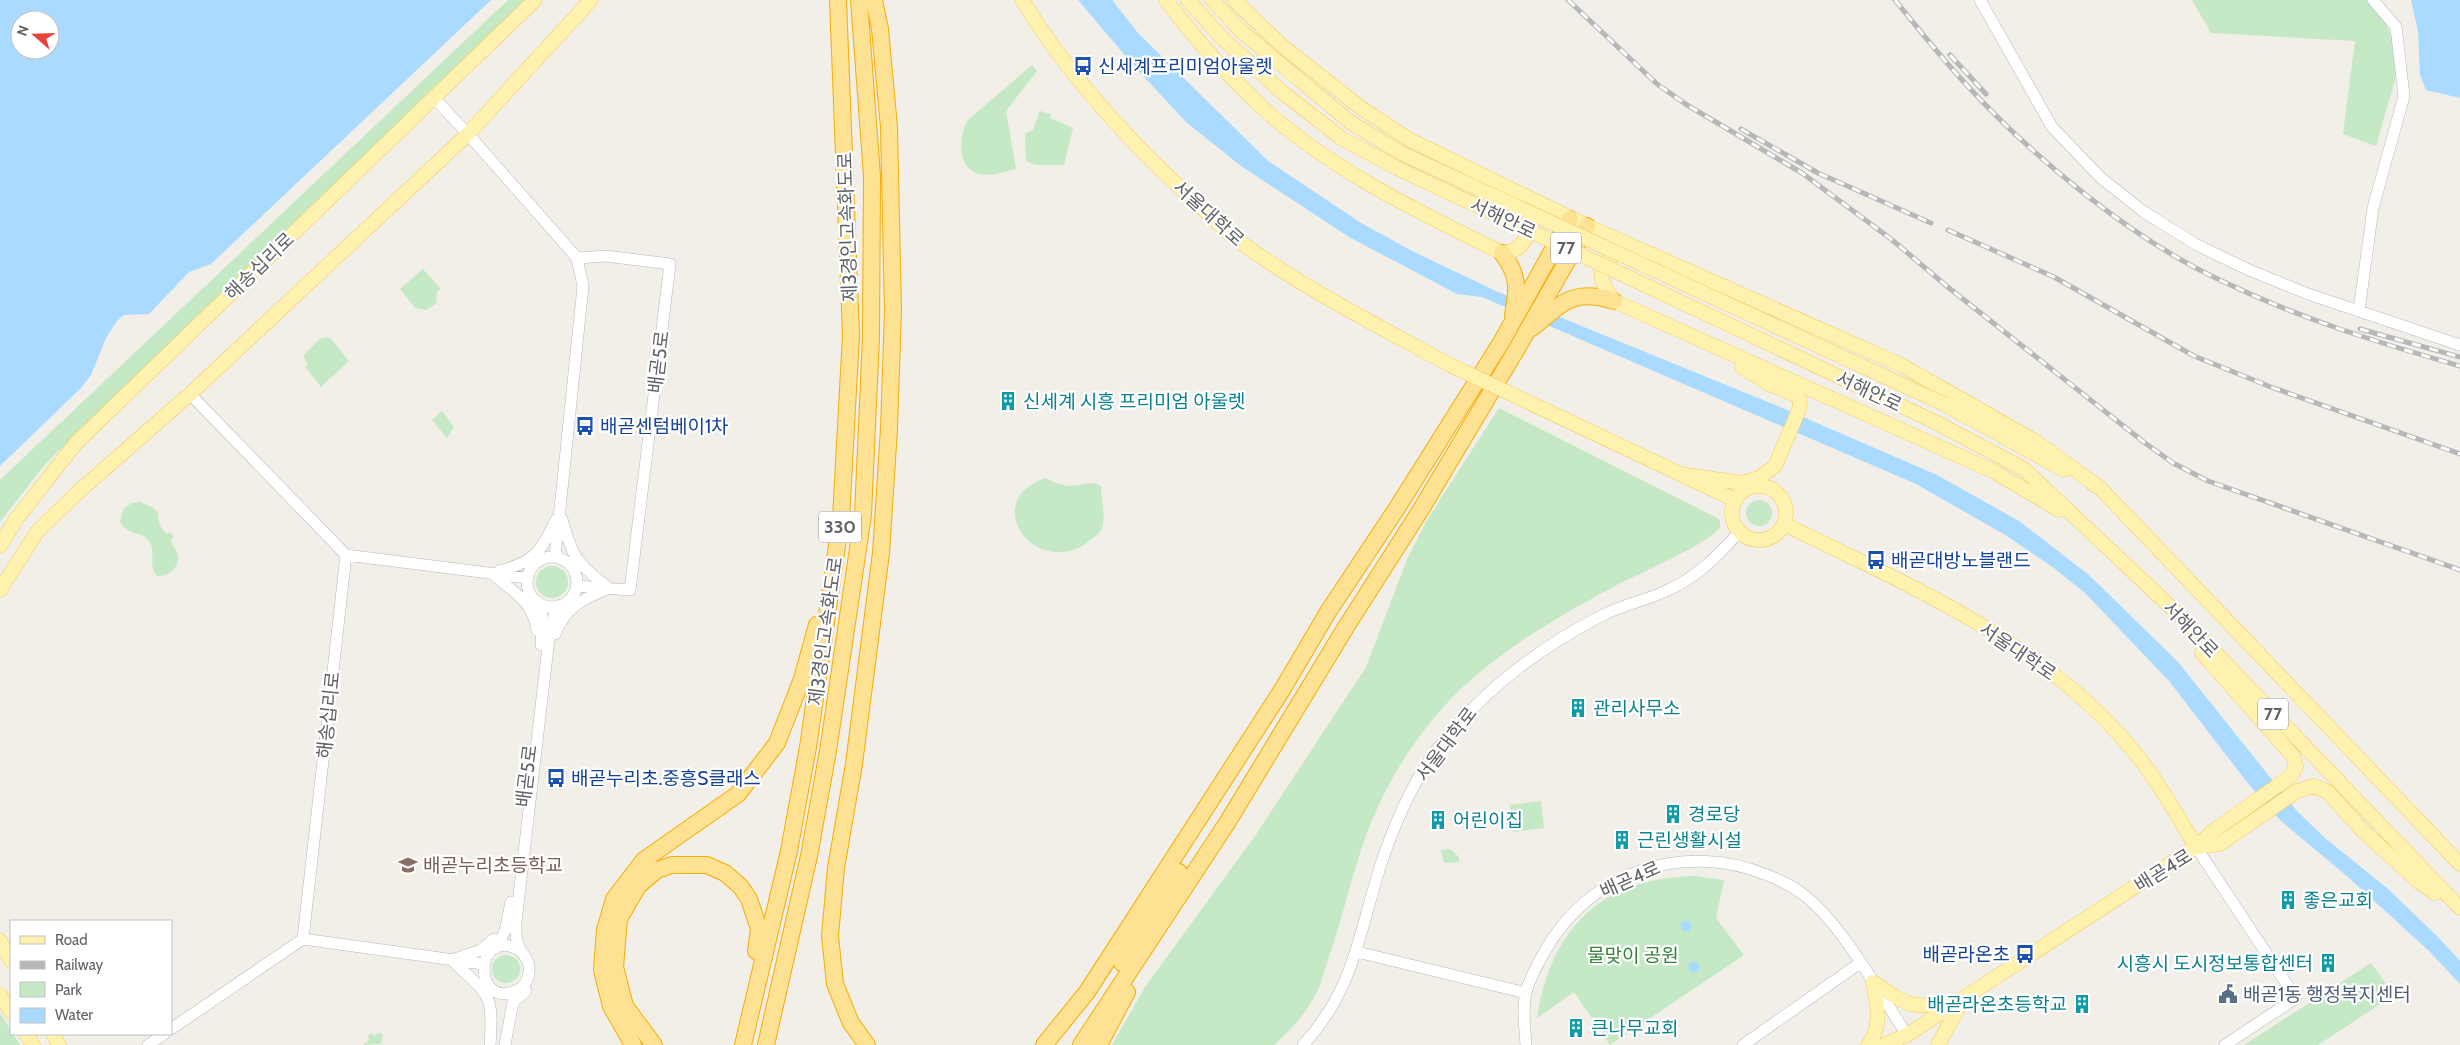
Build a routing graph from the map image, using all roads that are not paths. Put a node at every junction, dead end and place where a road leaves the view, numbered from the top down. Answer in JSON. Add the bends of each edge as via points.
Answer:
{"nodes":[{"id":1,"x":535,"y":0,"type":"edge"},
{"id":2,"x":591,"y":0,"type":"edge"},
{"id":3,"x":838,"y":0,"type":"edge"},
{"id":4,"x":859,"y":0,"type":"edge"},
{"id":5,"x":874,"y":0,"type":"edge"},
{"id":6,"x":1022,"y":0,"type":"edge"},
{"id":7,"x":1166,"y":0,"type":"edge"},
{"id":8,"x":1188,"y":0,"type":"edge"},
{"id":9,"x":1212,"y":0,"type":"edge"},
{"id":10,"x":1234,"y":0,"type":"edge"},
{"id":11,"x":1980,"y":0,"type":"edge"},
{"id":12,"x":2373,"y":0,"type":"edge"},
{"id":13,"x":434,"y":98,"type":"junction"},
{"id":14,"x":468,"y":134,"type":"junction"},
{"id":15,"x":1527,"y":198,"type":"junction"},
{"id":16,"x":1570,"y":219,"type":"junction"},
{"id":17,"x":1587,"y":226,"type":"junction"},
{"id":18,"x":1636,"y":248,"type":"junction"},
{"id":19,"x":1502,"y":253,"type":"junction"},
{"id":20,"x":577,"y":258,"type":"junction"},
{"id":21,"x":1531,"y":290,"type":"junction"},
{"id":22,"x":1614,"y":301,"type":"junction"},
{"id":23,"x":2359,"y":311,"type":"junction"},
{"id":24,"x":1526,"y":332,"type":"junction"},
{"id":25,"x":1701,"y":341,"type":"junction"},
{"id":26,"x":2460,"y":345,"type":"edge"},
{"id":27,"x":190,"y":394,"type":"junction"},
{"id":28,"x":1778,"y":468,"type":"junction"},
{"id":29,"x":1680,"y":474,"type":"junction"},
{"id":30,"x":1756,"y":485,"type":"junction"},
{"id":31,"x":2100,"y":488,"type":"junction"},
{"id":32,"x":1734,"y":500,"type":"junction"},
{"id":33,"x":560,"y":512,"type":"junction"},
{"id":34,"x":841,"y":518,"type":"junction"},
{"id":35,"x":2082,"y":523,"type":"junction"},
{"id":36,"x":1784,"y":524,"type":"junction"},
{"id":37,"x":1739,"y":532,"type":"junction"},
{"id":38,"x":0,"y":546,"type":"edge"},
{"id":39,"x":346,"y":555,"type":"junction"},
{"id":40,"x":555,"y":557,"type":"junction"},
{"id":41,"x":492,"y":573,"type":"junction"},
{"id":42,"x":528,"y":578,"type":"junction"},
{"id":43,"x":576,"y":586,"type":"junction"},
{"id":44,"x":609,"y":588,"type":"junction"},
{"id":45,"x":0,"y":590,"type":"edge"},
{"id":46,"x":538,"y":602,"type":"junction"},
{"id":47,"x":562,"y":605,"type":"junction"},
{"id":48,"x":2178,"y":614,"type":"junction"},
{"id":49,"x":544,"y":652,"type":"junction"},
{"id":50,"x":1252,"y":738,"type":"junction"},
{"id":51,"x":2196,"y":847,"type":"junction"},
{"id":52,"x":2460,"y":864,"type":"edge"},
{"id":53,"x":516,"y":894,"type":"junction"},
{"id":54,"x":1178,"y":896,"type":"junction"},
{"id":55,"x":2460,"y":909,"type":"edge"},
{"id":56,"x":303,"y":939,"type":"junction"},
{"id":57,"x":0,"y":941,"type":"edge"},
{"id":58,"x":496,"y":948,"type":"junction"},
{"id":59,"x":521,"y":951,"type":"junction"},
{"id":60,"x":1357,"y":952,"type":"junction"},
{"id":61,"x":10,"y":958,"type":"edge"},
{"id":62,"x":452,"y":960,"type":"junction"},
{"id":63,"x":483,"y":964,"type":"junction"},
{"id":64,"x":1860,"y":964,"type":"junction"},
{"id":65,"x":1872,"y":982,"type":"junction"},
{"id":66,"x":491,"y":988,"type":"junction"},
{"id":67,"x":515,"y":991,"type":"junction"},
{"id":68,"x":1526,"y":993,"type":"junction"},
{"id":69,"x":0,"y":995,"type":"edge"},
{"id":70,"x":1965,"y":998,"type":"junction"},
{"id":71,"x":10,"y":1010,"type":"edge"},
{"id":72,"x":172,"y":1028,"type":"edge"},
{"id":73,"x":163,"y":1035,"type":"edge"},
{"id":74,"x":1910,"y":1040,"type":"edge"},
{"id":75,"x":148,"y":1045,"type":"edge"},
{"id":76,"x":490,"y":1045,"type":"edge"},
{"id":77,"x":494,"y":1045,"type":"edge"},
{"id":78,"x":501,"y":1045,"type":"edge"},
{"id":79,"x":505,"y":1045,"type":"edge"},
{"id":80,"x":633,"y":1045,"type":"edge"},
{"id":81,"x":654,"y":1045,"type":"edge"},
{"id":82,"x":743,"y":1045,"type":"edge"},
{"id":83,"x":766,"y":1045,"type":"edge"},
{"id":84,"x":867,"y":1045,"type":"edge"},
{"id":85,"x":1044,"y":1045,"type":"edge"},
{"id":86,"x":1070,"y":1045,"type":"edge"},
{"id":87,"x":1081,"y":1045,"type":"edge"},
{"id":88,"x":1099,"y":1045,"type":"edge"},
{"id":89,"x":1303,"y":1045,"type":"edge"},
{"id":90,"x":1526,"y":1045,"type":"edge"},
{"id":91,"x":1743,"y":1045,"type":"edge"},
{"id":92,"x":1868,"y":1045,"type":"edge"},
{"id":93,"x":1884,"y":1045,"type":"edge"},
{"id":94,"x":1897,"y":1045,"type":"edge"},
{"id":95,"x":1938,"y":1045,"type":"edge"},
{"id":96,"x":2225,"y":1045,"type":"edge"}],
"edges":[{"from":1,"to":13,"type":"main road","name":"해송십리로"},
{"from":2,"to":14,"type":"main road"},
{"from":3,"to":34,"type":"highway","name":"제3경인고속화도로","number":"330","via":[[852,335]]},
{"from":4,"to":83,"type":"highway","name":"제3경인고속화도로","number":"330","via":[[872,176],[871,338],[863,515],[828,751],[805,875]]},
{"from":5,"to":84,"type":"highway","via":[[880,29],[889,127],[893,311],[889,429],[880,563],[854,764],[836,868],[830,936],[835,984],[852,1023]]},
{"from":6,"to":29,"type":"main road","name":"서울대학로","bridge":true,"via":[[1046,40],[1121,130],[1183,192],[1243,244],[1331,301],[1450,364]]},
{"from":7,"to":19,"type":"main road","via":[[1202,47],[1266,111],[1331,160],[1392,197]]},
{"from":8,"to":35,"type":"main road","name":"서해안로","number":"77","bridge":true,"via":[[1222,38],[1282,92],[1342,138],[1397,168],[1933,421],[2024,469]]},
{"from":9,"to":31,"type":"main road","name":"서해안로","number":"77","bridge":true,"via":[[1240,30],[1350,122],[1401,152],[1944,404]]},
{"from":10,"to":15,"type":"main road","via":[[1281,45],[1361,108],[1410,140]]},
{"from":11,"to":23,"type":"street","via":[[2052,127],[2101,178],[2144,212],[2197,246],[2290,287]]},
{"from":12,"to":23,"type":"street","via":[[2396,27],[2404,96],[2373,208]]},
{"from":13,"to":14,"type":"street"},
{"from":13,"to":38,"type":"main road","name":"해송십리로","via":[[76,443],[17,518]]},
{"from":14,"to":20,"type":"street"},
{"from":14,"to":27,"type":"main road"},
{"from":15,"to":16,"type":"main road"},
{"from":15,"to":19,"type":"main road","via":[[1532,209],[1531,225],[1516,250]]},
{"from":16,"to":17,"type":"main road"},
{"from":16,"to":21,"type":"highway"},
{"from":17,"to":18,"type":"main road"},
{"from":17,"to":21,"type":"highway"},
{"from":18,"to":22,"type":"main road","via":[[1622,248],[1602,271],[1601,283]]},
{"from":18,"to":31,"type":"main road","via":[[1901,365],[2035,441]]},
{"from":19,"to":21,"type":"highway"},
{"from":20,"to":33,"type":"street","via":[[583,286]]},
{"from":20,"to":44,"type":"street","name":"배곧5로","via":[[606,256],[670,264],[630,590]]},
{"from":21,"to":24,"type":"highway"},
{"from":21,"to":50,"type":"highway"},
{"from":22,"to":24,"type":"highway","via":[[1595,295],[1577,296]]},
{"from":22,"to":25,"type":"main road"},
{"from":23,"to":26,"type":"street"},
{"from":24,"to":54,"type":"highway","via":[[1227,823]]},
{"from":25,"to":28,"type":"main road","via":[[1800,400]]},
{"from":25,"to":35,"type":"main road","via":[[1994,472]]},
{"from":27,"to":39,"type":"street"},
{"from":27,"to":45,"type":"main road","via":[[37,532]]},
{"from":28,"to":29,"type":"main road","via":[[1742,483]]},
{"from":28,"to":30,"type":"main road","via":[[1773,477]]},
{"from":29,"to":32,"type":"main road","name":"서울대학로"},
{"from":30,"to":32,"type":"main road","via":[[1747,488]]},
{"from":30,"to":36,"type":"main road","via":[[1770,488],[1780,496],[1785,504]]},
{"from":31,"to":52,"type":"main road","name":"서해안로","number":"77"},
{"from":32,"to":37,"type":"main road","via":[[1731,517]]},
{"from":33,"to":40,"type":"street"},
{"from":33,"to":41,"type":"street","via":[[538,553],[518,566]]},
{"from":33,"to":44,"type":"street","via":[[578,563]]},
{"from":34,"to":80,"type":"highway","via":[[802,679],[777,743],[738,794],[644,860],[614,899],[605,930],[602,970],[611,1006]]},
{"from":34,"to":82,"type":"highway","name":"제3경인고속화도로","number":"330","via":[[808,747],[789,851]]},
{"from":35,"to":48,"type":"main road","name":"서해안로","number":"77"},
{"from":36,"to":37,"type":"main road","via":[[1774,535],[1760,540],[1752,540]]},
{"from":36,"to":51,"type":"main road","name":"서울대학로","via":[[1921,591],[2030,656],[2085,700],[2132,749]]},
{"from":37,"to":60,"type":"street","name":"서울대학로","via":[[1702,570],[1678,585],[1604,614],[1540,654],[1478,703],[1461,721],[1444,740],[1409,794],[1373,890]]},
{"from":39,"to":41,"type":"street"},
{"from":39,"to":56,"type":"street","name":"해송십리로"},
{"from":40,"to":42,"type":"street","via":[[539,560],[532,566]]},
{"from":40,"to":43,"type":"street","via":[[563,559],[574,570]]},
{"from":41,"to":42,"type":"street"},
{"from":41,"to":49,"type":"street","via":[[525,600],[536,621]]},
{"from":42,"to":46,"type":"street","name":"배곧5로","via":[[528,591]]},
{"from":43,"to":44,"type":"street","name":"배곧5로"},
{"from":43,"to":47,"type":"street","name":"배곧5로","via":[[569,600]]},
{"from":44,"to":49,"type":"street","via":[[567,611]]},
{"from":46,"to":47,"type":"street","via":[[548,606]]},
{"from":46,"to":49,"type":"street","name":"배곧5로"},
{"from":47,"to":49,"type":"street","name":"배곧5로","via":[[552,622]]},
{"from":48,"to":51,"type":"main road","via":[[2202,652],[2294,756],[2296,766],[2288,779],[2212,832]]},
{"from":48,"to":55,"type":"main road","name":"서해안로","number":"77"},
{"from":49,"to":53,"type":"street","name":"배곧5로"},
{"from":50,"to":85,"type":"highway","via":[[1087,992]]},
{"from":50,"to":86,"type":"highway","via":[[1184,863]]},
{"from":51,"to":55,"type":"main road","via":[[2220,844],[2296,791],[2314,786],[2328,792],[2377,844],[2420,882]]},
{"from":51,"to":70,"type":"main road","name":"배곧4로"},
{"from":51,"to":96,"type":"street","name":"배곧4로","via":[[2296,998]]},
{"from":53,"to":58,"type":"street","name":"배곧5로","via":[[505,931]]},
{"from":53,"to":59,"type":"street","name":"배곧5로","via":[[515,931]]},
{"from":53,"to":62,"type":"street","via":[[493,940],[481,950]]},
{"from":53,"to":79,"type":"street","name":"배곧5로","via":[[522,933],[537,971],[530,987],[513,1002]]},
{"from":54,"to":87,"type":"highway"},
{"from":54,"to":88,"type":"highway"},
{"from":56,"to":62,"type":"street"},
{"from":56,"to":72,"type":"street"},
{"from":57,"to":61,"type":"main road"},
{"from":58,"to":59,"type":"street","via":[[507,945]]},
{"from":58,"to":63,"type":"street","name":"배곧5로","via":[[486,956]]},
{"from":59,"to":67,"type":"street","name":"배곧5로","via":[[526,956],[530,971],[524,984]]},
{"from":60,"to":68,"type":"street"},
{"from":60,"to":89,"type":"street","name":"서울대학로","via":[[1327,1014]]},
{"from":62,"to":63,"type":"street"},
{"from":62,"to":76,"type":"street","via":[[477,982],[489,1000],[492,1012]]},
{"from":63,"to":66,"type":"street","via":[[485,980]]},
{"from":64,"to":65,"type":"street","name":"배곧4로"},
{"from":64,"to":68,"type":"street","name":"배곧4로","via":[[1839,933],[1804,894],[1749,868],[1685,860],[1639,872],[1611,884],[1583,902],[1550,942]]},
{"from":64,"to":91,"type":"street"},
{"from":65,"to":70,"type":"main road","via":[[1914,1006]]},
{"from":65,"to":74,"type":"street","name":"배곧4로"},
{"from":65,"to":92,"type":"main road","via":[[1878,1018],[1874,1037]]},
{"from":66,"to":67,"type":"street","via":[[504,993]]},
{"from":66,"to":77,"type":"street","via":[[497,1007]]},
{"from":67,"to":78,"type":"street","name":"배곧5로","via":[[507,1002]]},
{"from":68,"to":90,"type":"street","name":"배곧4로"},
{"from":69,"to":71,"type":"main road"},
{"from":70,"to":74,"type":"main road","name":"배곧4로"},
{"from":70,"to":95,"type":"main road"},
{"from":73,"to":75,"type":"street"},
{"from":74,"to":93,"type":"main road","name":"배곧4로"},
{"from":74,"to":94,"type":"main road","name":"배곧4로"},
{"from":81,"to":82,"type":"highway","via":[[625,1006],[615,967],[619,919],[638,886],[658,870],[686,864],[707,865],[725,873],[740,886],[759,929]]}]}
